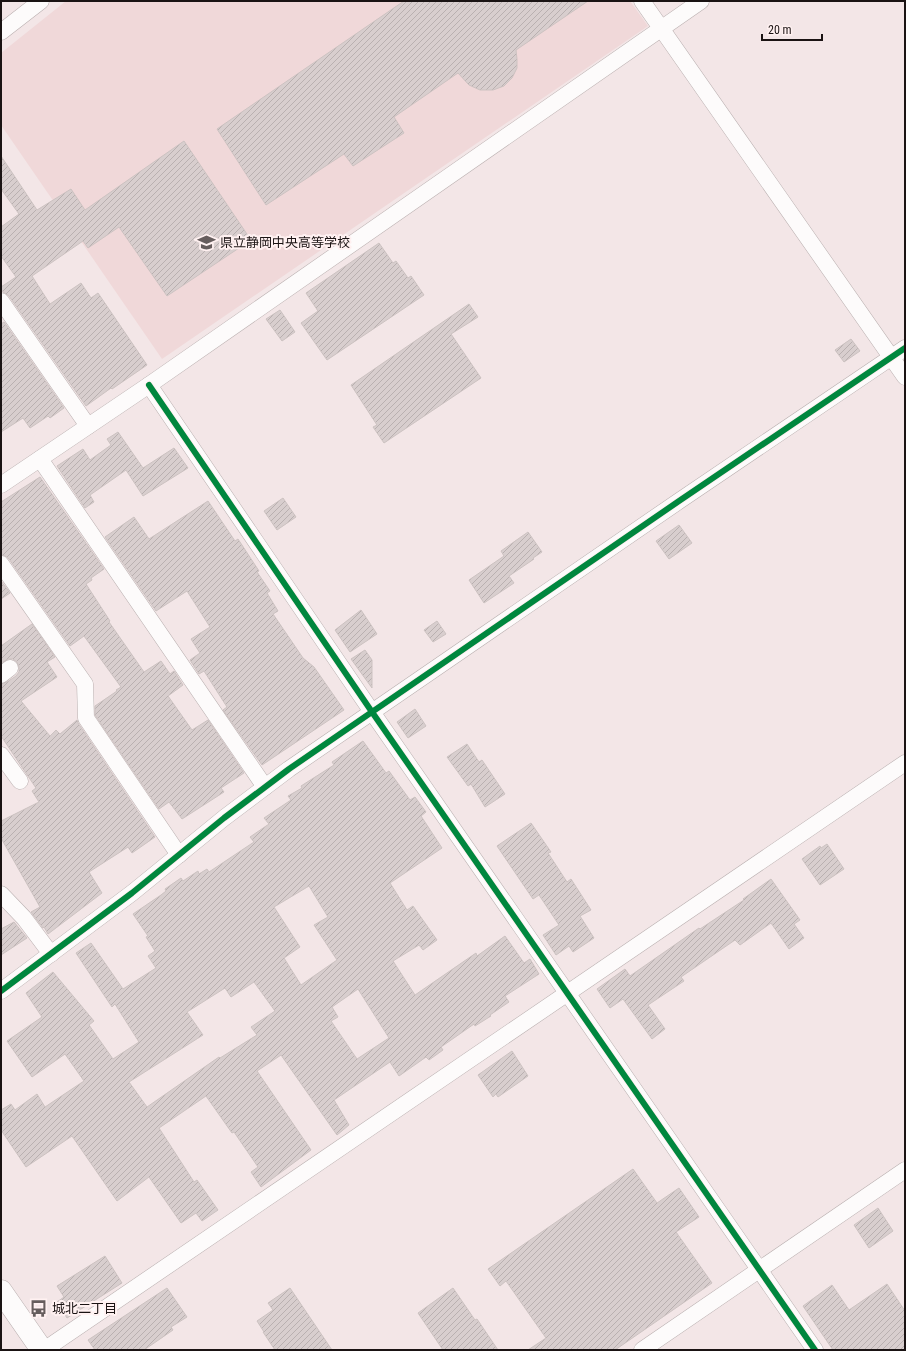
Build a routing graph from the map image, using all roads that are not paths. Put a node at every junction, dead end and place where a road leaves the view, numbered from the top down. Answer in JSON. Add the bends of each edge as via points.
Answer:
{"nodes":[{"id":1,"x":41,"y":1,"type":"edge"},
{"id":2,"x":642,"y":1,"type":"edge"},
{"id":3,"x":701,"y":1,"type":"edge"},
{"id":4,"x":661,"y":28,"type":"junction"},
{"id":5,"x":1,"y":32,"type":"edge"},
{"id":6,"x":1,"y":301,"type":"edge"},
{"id":7,"x":905,"y":348,"type":"edge"},
{"id":8,"x":892,"y":357,"type":"junction"},
{"id":9,"x":905,"y":376,"type":"edge"},
{"id":10,"x":149,"y":385,"type":"junction"},
{"id":11,"x":88,"y":426,"type":"junction"},
{"id":12,"x":40,"y":459,"type":"junction"},
{"id":13,"x":2,"y":481,"type":"edge"},
{"id":14,"x":1,"y":564,"type":"edge"},
{"id":15,"x":372,"y":712,"type":"junction"},
{"id":16,"x":1,"y":755,"type":"edge"},
{"id":17,"x":905,"y":763,"type":"edge"},
{"id":18,"x":20,"y":782,"type":"dead end"},
{"id":19,"x":265,"y":787,"type":"junction"},
{"id":20,"x":179,"y":855,"type":"junction"},
{"id":21,"x":1,"y":894,"type":"edge"},
{"id":22,"x":51,"y":954,"type":"junction"},
{"id":23,"x":1,"y":991,"type":"edge"},
{"id":24,"x":568,"y":994,"type":"junction"},
{"id":25,"x":905,"y":1170,"type":"edge"},
{"id":26,"x":759,"y":1269,"type":"junction"},
{"id":27,"x":1,"y":1291,"type":"edge"},
{"id":28,"x":43,"y":1350,"type":"edge"},
{"id":29,"x":642,"y":1350,"type":"edge"},
{"id":30,"x":815,"y":1350,"type":"edge"}],
"edges":[{"from":1,"to":5,"type":"street"},
{"from":2,"to":4,"type":"street"},
{"from":3,"to":4,"type":"street"},
{"from":4,"to":8,"type":"street"},
{"from":4,"to":10,"type":"street"},
{"from":6,"to":11,"type":"street"},
{"from":7,"to":8,"type":"street"},
{"from":8,"to":9,"type":"street"},
{"from":8,"to":15,"type":"street"},
{"from":10,"to":11,"type":"street"},
{"from":10,"to":15,"type":"street"},
{"from":11,"to":12,"type":"street"},
{"from":12,"to":13,"type":"street"},
{"from":12,"to":19,"type":"street"},
{"from":14,"to":20,"type":"street","via":[[85,684],[86,718]]},
{"from":15,"to":19,"type":"street"},
{"from":15,"to":24,"type":"street"},
{"from":16,"to":18,"type":"street"},
{"from":17,"to":24,"type":"street"},
{"from":19,"to":20,"type":"street"},
{"from":20,"to":22,"type":"street"},
{"from":21,"to":22,"type":"street","via":[[24,918]]},
{"from":22,"to":23,"type":"street"},
{"from":24,"to":26,"type":"street"},
{"from":24,"to":28,"type":"street"},
{"from":25,"to":26,"type":"street"},
{"from":26,"to":29,"type":"street"},
{"from":26,"to":30,"type":"street"},
{"from":27,"to":28,"type":"street"}]}
